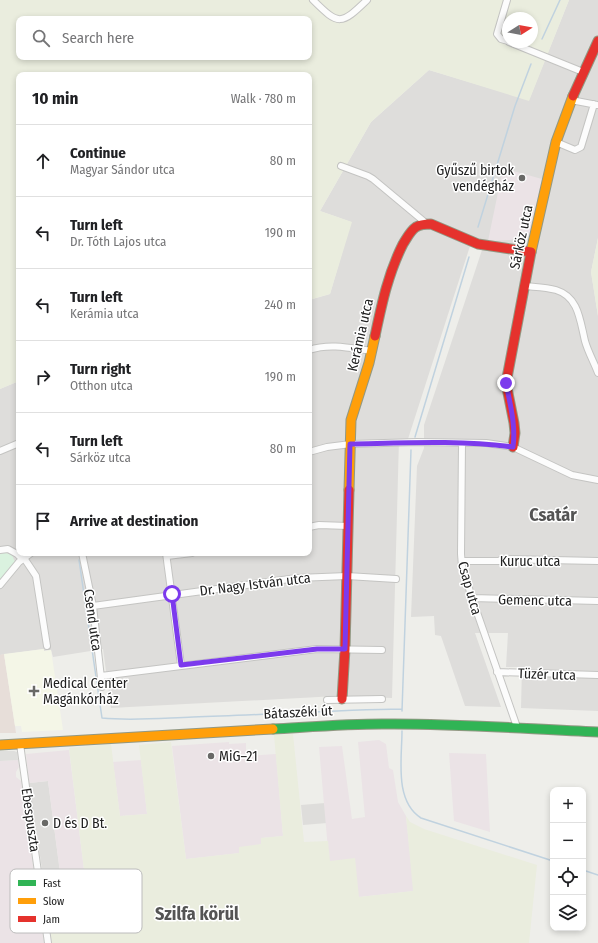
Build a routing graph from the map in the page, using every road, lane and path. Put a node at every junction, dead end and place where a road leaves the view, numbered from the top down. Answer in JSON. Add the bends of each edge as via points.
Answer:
{"nodes":[{"id":1,"x":313,"y":0,"type":"edge"},
{"id":2,"x":367,"y":0,"type":"edge"},
{"id":3,"x":507,"y":0,"type":"edge"},
{"id":4,"x":503,"y":12,"type":"edge"},
{"id":5,"x":502,"y":17,"type":"edge"},
{"id":6,"x":502,"y":39,"type":"edge"},
{"id":7,"x":598,"y":40,"type":"edge"},
{"id":8,"x":524,"y":48,"type":"edge"},
{"id":9,"x":583,"y":72,"type":"junction"},
{"id":10,"x":571,"y":100,"type":"junction"},
{"id":11,"x":596,"y":105,"type":"edge"},
{"id":12,"x":556,"y":142,"type":"junction"},
{"id":13,"x":341,"y":166,"type":"dead end"},
{"id":14,"x":427,"y":224,"type":"junction"},
{"id":15,"x":531,"y":252,"type":"junction"},
{"id":16,"x":525,"y":286,"type":"junction"},
{"id":17,"x":312,"y":349,"type":"edge"},
{"id":18,"x":371,"y":352,"type":"junction"},
{"id":19,"x":598,"y":373,"type":"edge"},
{"id":20,"x":462,"y":443,"type":"junction"},
{"id":21,"x":16,"y":444,"type":"edge"},
{"id":22,"x":350,"y":444,"type":"junction"},
{"id":23,"x":513,"y":447,"type":"junction"},
{"id":24,"x":0,"y":451,"type":"edge"},
{"id":25,"x":312,"y":451,"type":"edge"},
{"id":26,"x":598,"y":480,"type":"edge"},
{"id":27,"x":312,"y":526,"type":"edge"},
{"id":28,"x":348,"y":526,"type":"junction"},
{"id":29,"x":0,"y":550,"type":"edge"},
{"id":30,"x":16,"y":553,"type":"edge"},
{"id":31,"x":19,"y":556,"type":"edge"},
{"id":32,"x":26,"y":556,"type":"edge"},
{"id":33,"x":83,"y":556,"type":"edge"},
{"id":34,"x":167,"y":556,"type":"edge"},
{"id":35,"x":23,"y":559,"type":"junction"},
{"id":36,"x":462,"y":561,"type":"junction"},
{"id":37,"x":598,"y":562,"type":"edge"},
{"id":38,"x":347,"y":576,"type":"junction"},
{"id":39,"x":396,"y":579,"type":"dead end"},
{"id":40,"x":0,"y":585,"type":"edge"},
{"id":41,"x":172,"y":594,"type":"junction"},
{"id":42,"x":472,"y":598,"type":"junction"},
{"id":43,"x":598,"y":601,"type":"edge"},
{"id":44,"x":93,"y":606,"type":"junction"},
{"id":45,"x":47,"y":646,"type":"dead end"},
{"id":46,"x":345,"y":649,"type":"junction"},
{"id":47,"x":382,"y":650,"type":"dead end"},
{"id":48,"x":181,"y":665,"type":"junction"},
{"id":49,"x":497,"y":672,"type":"junction"},
{"id":50,"x":598,"y":675,"type":"edge"},
{"id":51,"x":101,"y":676,"type":"junction"},
{"id":52,"x":102,"y":687,"type":"dead end"},
{"id":53,"x":342,"y":699,"type":"junction"},
{"id":54,"x":382,"y":699,"type":"dead end"},
{"id":55,"x":327,"y":700,"type":"dead end"},
{"id":56,"x":517,"y":727,"type":"junction"},
{"id":57,"x":598,"y":732,"type":"edge"},
{"id":58,"x":20,"y":744,"type":"junction"},
{"id":59,"x":0,"y":745,"type":"edge"},
{"id":60,"x":38,"y":869,"type":"edge"},
{"id":61,"x":47,"y":933,"type":"edge"},
{"id":62,"x":48,"y":943,"type":"edge"}],
"edges":[{"from":1,"to":2,"type":"street","via":[[332,18],[343,20]]},
{"from":3,"to":4,"type":"street"},
{"from":5,"to":6,"type":"street","via":[[497,34]]},
{"from":7,"to":9,"type":"street","name":"Sárköz utca"},
{"from":8,"to":9,"type":"street"},
{"from":9,"to":10,"type":"street","name":"Sárköz utca"},
{"from":10,"to":11,"type":"street"},
{"from":10,"to":12,"type":"street","name":"Sárköz utca"},
{"from":11,"to":12,"type":"street","via":[[581,147],[575,150]]},
{"from":12,"to":15,"type":"street","name":"Sárköz utca"},
{"from":13,"to":14,"type":"street","via":[[373,179]]},
{"from":14,"to":15,"type":"street","via":[[478,244]]},
{"from":14,"to":18,"type":"street","name":"Kerámia utca","via":[[410,232],[394,262],[385,288]]},
{"from":15,"to":16,"type":"street","name":"Sárköz utca"},
{"from":16,"to":19,"type":"street","via":[[556,290],[568,296],[575,304],[585,341]]},
{"from":16,"to":23,"type":"street","name":"Sárköz utca","via":[[506,383],[514,423]]},
{"from":17,"to":18,"type":"street","via":[[341,346]]},
{"from":18,"to":22,"type":"street","name":"Kerámia utca","via":[[351,420]]},
{"from":20,"to":22,"type":"street"},
{"from":20,"to":23,"type":"street"},
{"from":20,"to":36,"type":"street","name":"Csap utca"},
{"from":21,"to":24,"type":"street"},
{"from":22,"to":25,"type":"street"},
{"from":22,"to":28,"type":"street","name":"Kerámia utca"},
{"from":23,"to":26,"type":"street","via":[[572,475]]},
{"from":27,"to":28,"type":"street"},
{"from":28,"to":38,"type":"street","name":"Kerámia utca"},
{"from":29,"to":30,"type":"street","via":[[8,548]]},
{"from":31,"to":35,"type":"street"},
{"from":32,"to":35,"type":"street"},
{"from":33,"to":44,"type":"street","name":"Csend utca"},
{"from":34,"to":41,"type":"street"},
{"from":35,"to":40,"type":"street"},
{"from":35,"to":45,"type":"street","via":[[36,576]]},
{"from":36,"to":37,"type":"street","name":"Kuruc utca","via":[[502,559]]},
{"from":36,"to":42,"type":"street","name":"Csap utca"},
{"from":38,"to":39,"type":"street"},
{"from":38,"to":41,"type":"street","name":"Dr. Nagy István utca","via":[[297,578]]},
{"from":38,"to":46,"type":"street","name":"Kerámia utca"},
{"from":41,"to":44,"type":"street","name":"Dr. Nagy István utca"},
{"from":41,"to":48,"type":"street"},
{"from":42,"to":43,"type":"street","name":"Gemenc utca"},
{"from":42,"to":49,"type":"street","name":"Csap utca"},
{"from":44,"to":51,"type":"street","name":"Csend utca"},
{"from":46,"to":47,"type":"street"},
{"from":46,"to":48,"type":"street","via":[[317,649]]},
{"from":46,"to":53,"type":"street","name":"Kerámia utca"},
{"from":48,"to":51,"type":"street"},
{"from":49,"to":50,"type":"street","name":"Tüzér utca"},
{"from":49,"to":56,"type":"street","name":"Csap utca"},
{"from":51,"to":52,"type":"street","name":"Csend utca"},
{"from":53,"to":54,"type":"street"},
{"from":53,"to":55,"type":"street"},
{"from":56,"to":57,"type":"street","name":"Bátaszéki út"},
{"from":56,"to":58,"type":"street","name":"Bátaszéki út","via":[[397,723],[286,727]]},
{"from":58,"to":59,"type":"street","name":"Bátaszéki út"},
{"from":58,"to":60,"type":"street","name":"Ebespuszta"},
{"from":61,"to":62,"type":"street","name":"Ebespuszta"}]}
